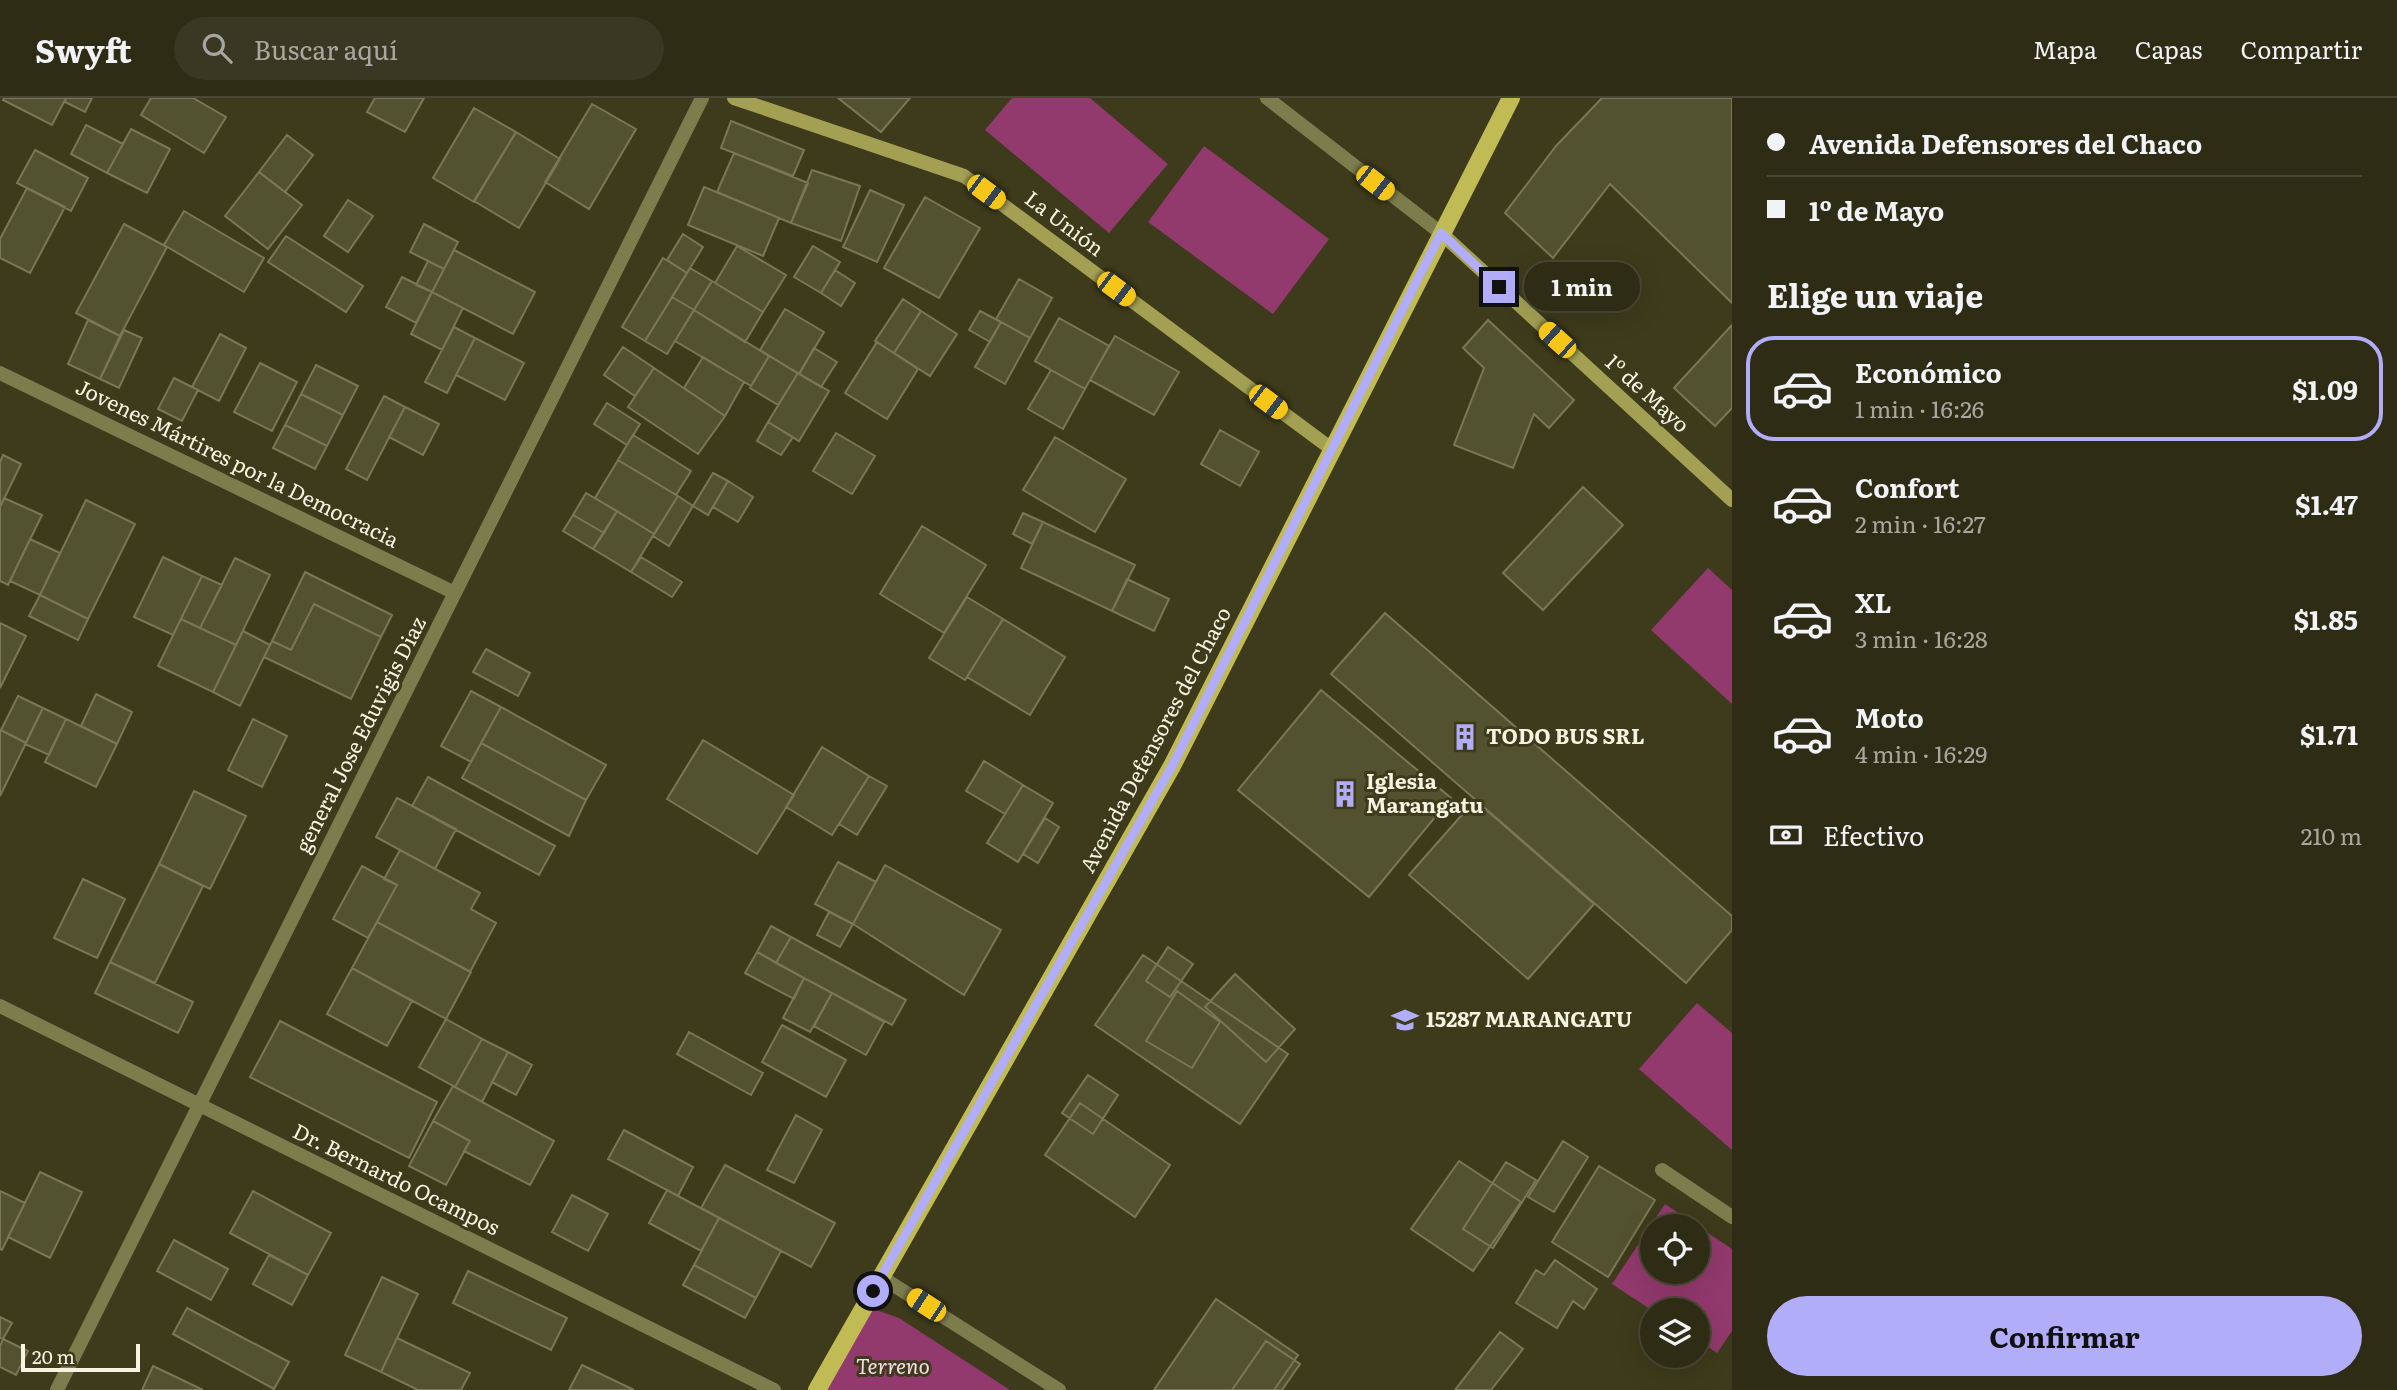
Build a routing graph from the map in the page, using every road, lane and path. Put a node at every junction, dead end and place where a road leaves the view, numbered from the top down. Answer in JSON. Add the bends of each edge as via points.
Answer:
{"nodes":[{"id":1,"x":702,"y":98,"type":"edge"},
{"id":2,"x":734,"y":98,"type":"edge"},
{"id":3,"x":1266,"y":98,"type":"edge"},
{"id":4,"x":1511,"y":98,"type":"edge"},
{"id":5,"x":1441,"y":233,"type":"junction"},
{"id":6,"x":0,"y":373,"type":"edge"},
{"id":7,"x":1333,"y":450,"type":"junction"},
{"id":8,"x":1732,"y":500,"type":"edge"},
{"id":9,"x":455,"y":593,"type":"junction"},
{"id":10,"x":0,"y":1006,"type":"edge"},
{"id":11,"x":199,"y":1105,"type":"junction"},
{"id":12,"x":1662,"y":1170,"type":"dead end"},
{"id":13,"x":1732,"y":1217,"type":"edge"},
{"id":14,"x":881,"y":1277,"type":"junction"},
{"id":15,"x":57,"y":1390,"type":"edge"},
{"id":16,"x":774,"y":1390,"type":"edge"},
{"id":17,"x":817,"y":1390,"type":"edge"},
{"id":18,"x":1059,"y":1390,"type":"edge"}],
"edges":[{"from":1,"to":9,"type":"street","name":"general Jose Eduvigis Diaz"},
{"from":2,"to":7,"type":"street","name":"La Unión","via":[[964,176]]},
{"from":3,"to":5,"type":"street"},
{"from":4,"to":5,"type":"main road","name":"Avenida Defensores del Chaco"},
{"from":5,"to":7,"type":"main road","name":"Avenida Defensores del Chaco"},
{"from":5,"to":8,"type":"street","name":"1º de Mayo"},
{"from":6,"to":9,"type":"street","name":"Jovenes Mártires por la Democracia"},
{"from":7,"to":14,"type":"main road","name":"Avenida Defensores del Chaco","via":[[1172,766]]},
{"from":9,"to":11,"type":"street","name":"general Jose Eduvigis Diaz"},
{"from":10,"to":11,"type":"street","name":"Dr. Bernardo Ocampos"},
{"from":11,"to":15,"type":"street","name":"general Jose Eduvigis Diaz"},
{"from":11,"to":16,"type":"street","name":"Dr. Bernardo Ocampos"},
{"from":12,"to":13,"type":"street"},
{"from":14,"to":17,"type":"main road","name":"Avenida Defensores del Chaco"},
{"from":14,"to":18,"type":"street"}]}
